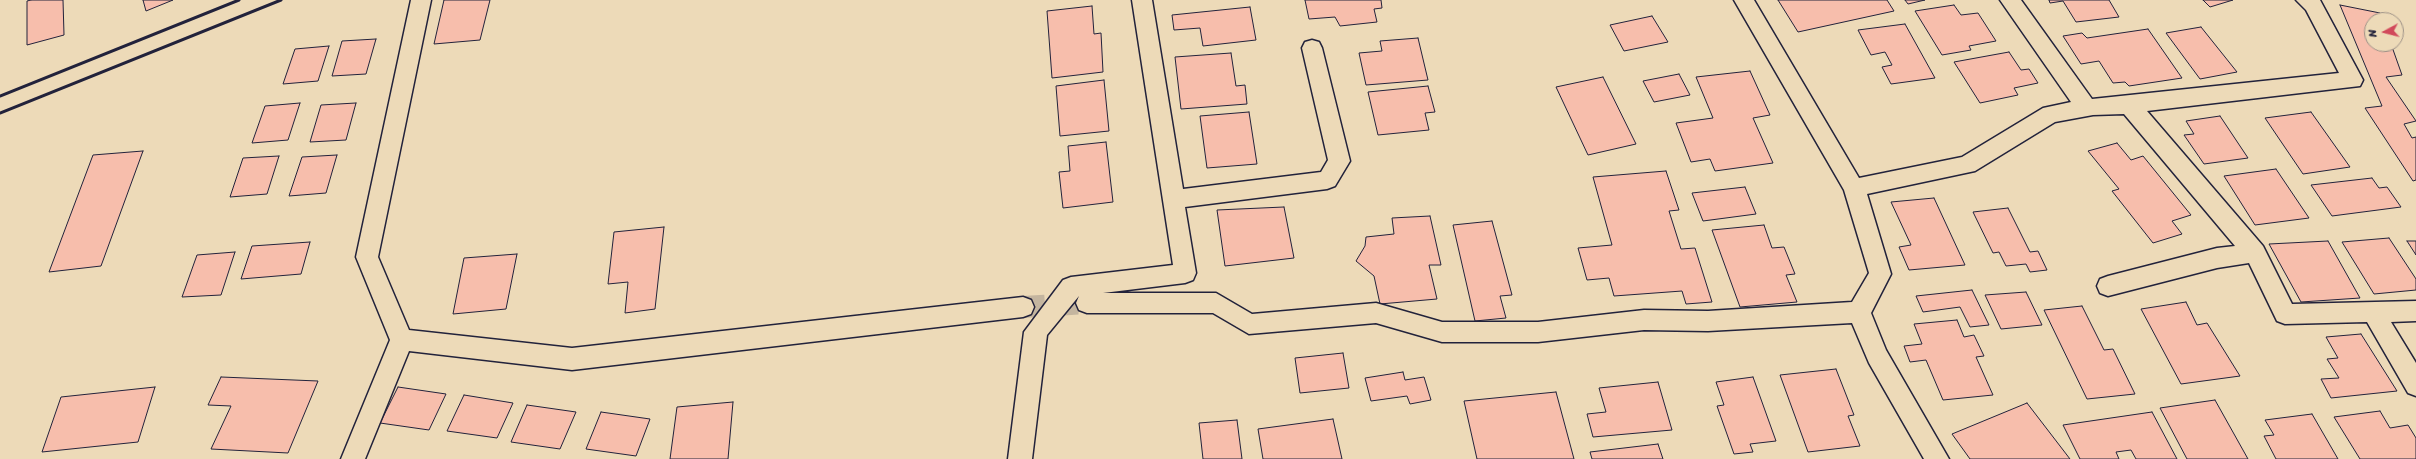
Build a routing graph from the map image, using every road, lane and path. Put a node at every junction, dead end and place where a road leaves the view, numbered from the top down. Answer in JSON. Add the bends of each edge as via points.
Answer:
{"nodes":[{"id":1,"x":421,"y":0,"type":"edge"},
{"id":2,"x":1142,"y":0,"type":"edge"},
{"id":3,"x":1744,"y":0,"type":"edge"},
{"id":4,"x":2010,"y":0,"type":"edge"},
{"id":5,"x":2306,"y":0,"type":"edge"},
{"id":6,"x":1312,"y":48,"type":"dead end"},
{"id":7,"x":2129,"y":105,"type":"junction"},
{"id":8,"x":2087,"y":108,"type":"junction"},
{"id":9,"x":1854,"y":188,"type":"junction"},
{"id":10,"x":1174,"y":199,"type":"junction"},
{"id":11,"x":2255,"y":253,"type":"junction"},
{"id":12,"x":2108,"y":286,"type":"dead end"},
{"id":13,"x":1087,"y":303,"type":"tunnel mouth"},
{"id":14,"x":1023,"y":307,"type":"tunnel mouth"},
{"id":15,"x":2416,"y":311,"type":"edge"},
{"id":16,"x":1859,"y":312,"type":"junction"},
{"id":17,"x":2374,"y":313,"type":"junction"},
{"id":18,"x":402,"y":340,"type":"junction"},
{"id":19,"x":2416,"y":385,"type":"edge"},
{"id":20,"x":353,"y":459,"type":"edge"},
{"id":21,"x":1020,"y":459,"type":"edge"},
{"id":22,"x":1937,"y":459,"type":"edge"}],
"edges":[{"from":1,"to":18,"type":"street","via":[[367,257]]},
{"from":2,"to":10,"type":"street"},
{"from":3,"to":9,"type":"street"},
{"from":4,"to":8,"type":"street"},
{"from":5,"to":7,"type":"street","via":[[2313,5],[2353,80]]},
{"from":6,"to":10,"type":"street","via":[[1339,161],[1326,180]]},
{"from":7,"to":8,"type":"street"},
{"from":7,"to":11,"type":"street"},
{"from":8,"to":9,"type":"street","via":[[2050,114],[1967,165]]},
{"from":9,"to":16,"type":"street","via":[[1880,274]]},
{"from":10,"to":21,"type":"street","via":[[1185,273],[1071,287],[1036,332]]},
{"from":11,"to":12,"type":"street","via":[[2217,258]]},
{"from":11,"to":17,"type":"street","via":[[2285,314]]},
{"from":13,"to":16,"type":"street","via":[[1216,303],[1249,324],[1376,313],[1442,332],[1538,332],[1644,320],[1708,321]]},
{"from":14,"to":18,"type":"street","via":[[572,359]]},
{"from":15,"to":17,"type":"street"},
{"from":16,"to":22,"type":"street","via":[[1877,356]]},
{"from":17,"to":19,"type":"street"},
{"from":18,"to":20,"type":"street"}]}
